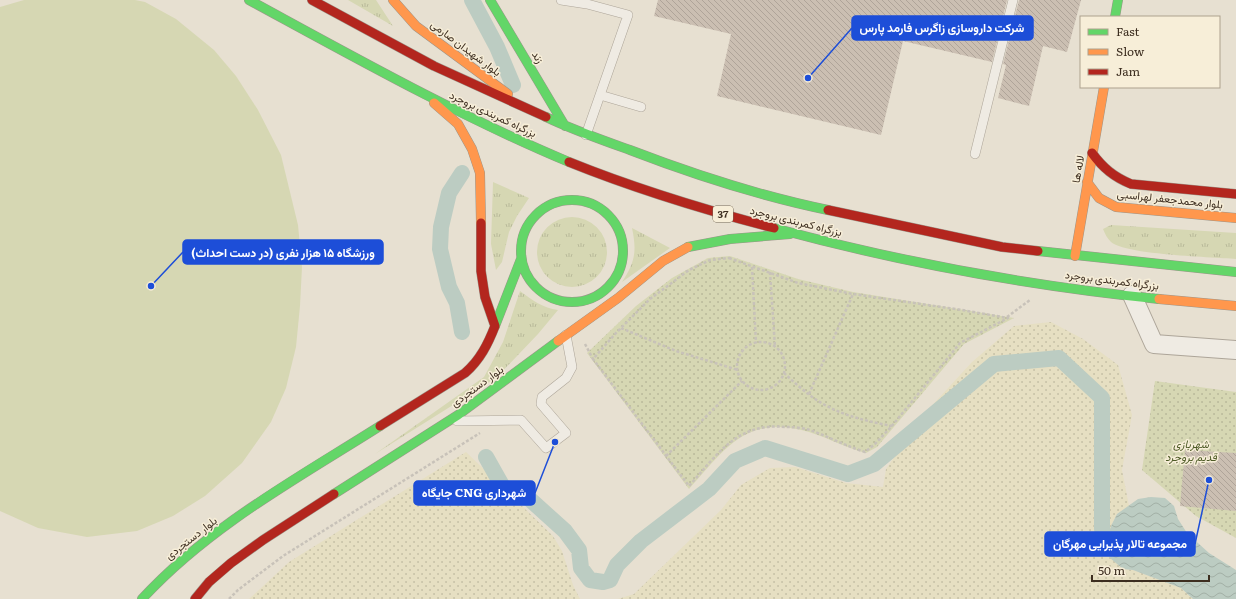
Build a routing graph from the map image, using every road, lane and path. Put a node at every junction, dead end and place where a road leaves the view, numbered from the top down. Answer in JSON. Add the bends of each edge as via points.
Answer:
{"nodes":[{"id":1,"x":249,"y":0,"type":"edge"},
{"id":2,"x":312,"y":0,"type":"edge"},
{"id":3,"x":393,"y":0,"type":"edge"},
{"id":4,"x":490,"y":0,"type":"edge"},
{"id":5,"x":561,"y":0,"type":"edge"},
{"id":6,"x":1014,"y":0,"type":"edge"},
{"id":7,"x":1118,"y":0,"type":"edge"},
{"id":8,"x":1115,"y":16,"type":"edge"},
{"id":9,"x":1104,"y":88,"type":"edge"},
{"id":10,"x":424,"y":94,"type":"junction"},
{"id":11,"x":600,"y":95,"type":"junction"},
{"id":12,"x":641,"y":107,"type":"dead end"},
{"id":13,"x":530,"y":110,"type":"junction"},
{"id":14,"x":564,"y":126,"type":"junction"},
{"id":15,"x":586,"y":135,"type":"junction"},
{"id":16,"x":1092,"y":153,"type":"junction"},
{"id":17,"x":974,"y":154,"type":"dead end"},
{"id":18,"x":1088,"y":182,"type":"junction"},
{"id":19,"x":1236,"y":194,"type":"edge"},
{"id":20,"x":1236,"y":218,"type":"edge"},
{"id":21,"x":790,"y":234,"type":"junction"},
{"id":22,"x":1075,"y":256,"type":"junction"},
{"id":23,"x":521,"y":259,"type":"junction"},
{"id":24,"x":752,"y":266,"type":"junction"},
{"id":25,"x":770,"y":272,"type":"junction"},
{"id":26,"x":1236,"y":272,"type":"edge"},
{"id":27,"x":853,"y":294,"type":"junction"},
{"id":28,"x":1132,"y":295,"type":"junction"},
{"id":29,"x":585,"y":300,"type":"junction"},
{"id":30,"x":1236,"y":306,"type":"edge"},
{"id":31,"x":495,"y":326,"type":"junction"},
{"id":32,"x":621,"y":328,"type":"junction"},
{"id":33,"x":567,"y":334,"type":"junction"},
{"id":34,"x":756,"y":343,"type":"junction"},
{"id":35,"x":774,"y":347,"type":"junction"},
{"id":36,"x":1236,"y":350,"type":"edge"},
{"id":37,"x":738,"y":370,"type":"junction"},
{"id":38,"x":784,"y":373,"type":"junction"},
{"id":39,"x":742,"y":380,"type":"junction"},
{"id":40,"x":809,"y":394,"type":"junction"},
{"id":41,"x":449,"y":421,"type":"junction"},
{"id":42,"x":501,"y":421,"type":"junction"},
{"id":43,"x":892,"y":426,"type":"junction"},
{"id":44,"x":666,"y":456,"type":"junction"},
{"id":45,"x":142,"y":599,"type":"edge"},
{"id":46,"x":195,"y":599,"type":"edge"},
{"id":47,"x":229,"y":599,"type":"edge"}],
"edges":[{"from":1,"to":10,"type":"main road","name":"بزرگراه کمربندی بروجرد","number":"37"},
{"from":2,"to":13,"type":"main road","name":"بزرگراه کمربندی بروجرد","via":[[434,66]]},
{"from":3,"to":13,"type":"main road","name":"بلوار شهیدان صارمی","via":[[416,26]]},
{"from":4,"to":14,"type":"main road","name":"زند"},
{"from":5,"to":11,"type":"lane","via":[[628,15]]},
{"from":6,"to":17,"type":"lane"},
{"from":7,"to":8,"type":"main road"},
{"from":9,"to":16,"type":"main road","name":"لاله ها"},
{"from":10,"to":21,"type":"main road","name":"بزرگراه کمربندی بروجرد","number":"37","via":[[495,130],[570,162],[649,191]]},
{"from":10,"to":31,"type":"main road","via":[[458,124],[472,149],[480,173],[481,271],[485,297]]},
{"from":11,"to":12,"type":"lane"},
{"from":11,"to":15,"type":"lane"},
{"from":13,"to":14,"type":"main road","name":"بزرگراه کمربندی بروجرد"},
{"from":14,"to":15,"type":"main road","name":"بزرگراه کمربندی بروجرد"},
{"from":15,"to":22,"type":"main road","name":"بزرگراه کمربندی بروجرد","via":[[685,171],[816,208],[1002,247]]},
{"from":16,"to":18,"type":"main road","name":"لاله ها"},
{"from":16,"to":19,"type":"main road","name":"بلوار محمدجعفر لهراسبی","via":[[1108,173],[1118,180],[1131,184]]},
{"from":18,"to":20,"type":"main road","name":"بلوار محمدجعفر لهراسبی","via":[[1097,197],[1116,207]]},
{"from":18,"to":22,"type":"main road","name":"لاله ها"},
{"from":21,"to":28,"type":"main road","name":"بزرگراه کمربندی بروجرد","number":"37","via":[[949,268]]},
{"from":21,"to":33,"type":"main road","name":"بلوار دستجردی","via":[[730,239],[690,246],[664,261]]},
{"from":22,"to":26,"type":"main road","name":"بزرگراه کمربندی بروجرد"},
{"from":23,"to":29,"type":"main road","via":[[526,275],[537,289],[552,298],[568,302]]},
{"from":23,"to":29,"type":"main road","via":[[521,242],[526,226],[536,213],[551,204],[567,199],[584,200],[600,207],[612,219],[620,233],[624,250],[621,266],[613,282],[601,293]]},
{"from":23,"to":31,"type":"main road","name":"بلوار دستجردی"},
{"from":24,"to":25,"type":"path"},
{"from":24,"to":32,"type":"path","via":[[729,258],[710,260],[689,270],[650,299]]},
{"from":24,"to":34,"type":"path"},
{"from":25,"to":27,"type":"path","via":[[798,283]]},
{"from":25,"to":35,"type":"path"},
{"from":27,"to":40,"type":"path"},
{"from":27,"to":43,"type":"path","via":[[1008,318],[960,344]]},
{"from":28,"to":30,"type":"main road","name":"بزرگراه کمربندی بروجرد","number":"37"},
{"from":28,"to":36,"type":"street","via":[[1154,344]]},
{"from":29,"to":33,"type":"main road"},
{"from":31,"to":45,"type":"main road","name":"بلوار دستجردی","via":[[490,342],[475,366],[200,543],[177,562]]},
{"from":32,"to":37,"type":"path","via":[[676,351]]},
{"from":32,"to":44,"type":"path","via":[[594,359]]},
{"from":33,"to":41,"type":"main road","name":"بلوار دستجردی"},
{"from":33,"to":42,"type":"lane","via":[[572,366],[566,378],[542,397],[541,404],[566,433],[546,448],[521,420]]},
{"from":34,"to":35,"type":"path","via":[[762,342]]},
{"from":34,"to":37,"type":"path","via":[[749,346],[740,356]]},
{"from":35,"to":38,"type":"path","via":[[779,350],[784,361]]},
{"from":37,"to":39,"type":"path"},
{"from":38,"to":39,"type":"path","via":[[776,385],[762,390],[754,389]]},
{"from":38,"to":40,"type":"path"},
{"from":39,"to":44,"type":"path"},
{"from":40,"to":43,"type":"path","via":[[828,407],[848,415]]},
{"from":41,"to":42,"type":"lane"},
{"from":41,"to":46,"type":"main road","name":"بلوار دستجردی","via":[[263,540],[209,582]]},
{"from":42,"to":47,"type":"path","via":[[283,556]]},
{"from":43,"to":44,"type":"path","via":[[865,452],[809,430],[774,425],[759,427],[726,445],[689,486]]}]}
